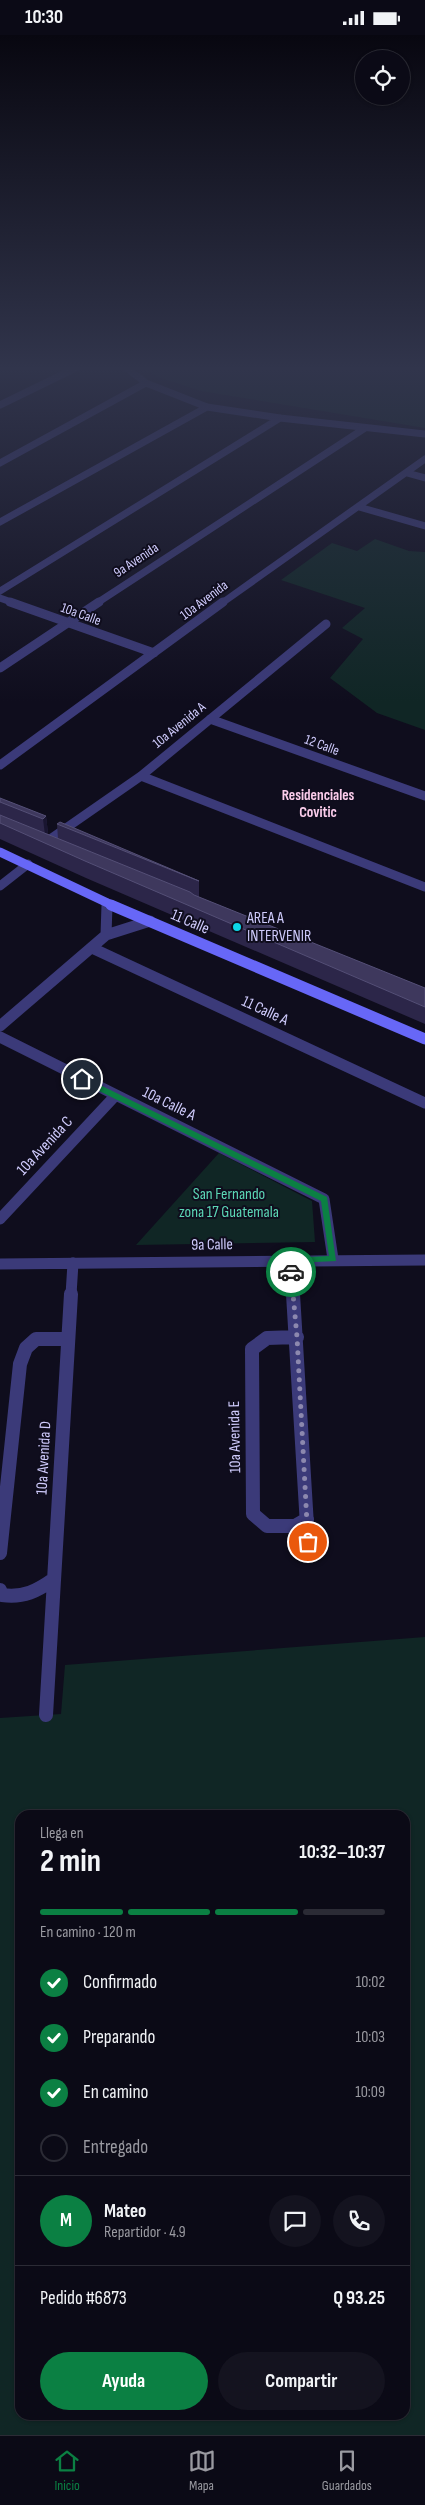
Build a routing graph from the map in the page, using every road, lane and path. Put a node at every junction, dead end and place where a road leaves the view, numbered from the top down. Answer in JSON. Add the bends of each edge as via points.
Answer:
{"nodes":[{"id":1,"x":79,"y":478,"type":"edge"},
{"id":2,"x":183,"y":478,"type":"edge"},
{"id":3,"x":287,"y":478,"type":"edge"},
{"id":4,"x":400,"y":478,"type":"edge"},
{"id":5,"x":359,"y":507,"type":"junction"},
{"id":6,"x":0,"y":522,"type":"edge"},
{"id":7,"x":425,"y":526,"type":"edge"},
{"id":8,"x":0,"y":591,"type":"edge"},
{"id":9,"x":0,"y":598,"type":"edge"},
{"id":10,"x":68,"y":624,"type":"junction"},
{"id":11,"x":326,"y":624,"type":"dead end"},
{"id":12,"x":154,"y":653,"type":"junction"},
{"id":13,"x":0,"y":667,"type":"edge"},
{"id":14,"x":210,"y":719,"type":"junction"},
{"id":15,"x":0,"y":765,"type":"edge"},
{"id":16,"x":141,"y":776,"type":"junction"},
{"id":17,"x":425,"y":796,"type":"edge"},
{"id":18,"x":46,"y":842,"type":"edge"},
{"id":19,"x":0,"y":852,"type":"edge"},
{"id":20,"x":28,"y":864,"type":"junction"},
{"id":21,"x":0,"y":886,"type":"edge"},
{"id":22,"x":425,"y":887,"type":"edge"},
{"id":23,"x":107,"y":903,"type":"junction"},
{"id":24,"x":150,"y":921,"type":"junction"},
{"id":25,"x":106,"y":935,"type":"junction"},
{"id":26,"x":92,"y":948,"type":"junction"},
{"id":27,"x":0,"y":1026,"type":"edge"},
{"id":28,"x":0,"y":1037,"type":"edge"},
{"id":29,"x":425,"y":1039,"type":"edge"},
{"id":30,"x":115,"y":1096,"type":"junction"},
{"id":31,"x":425,"y":1103,"type":"edge"},
{"id":32,"x":0,"y":1219,"type":"edge"},
{"id":33,"x":333,"y":1259,"type":"junction"},
{"id":34,"x":290,"y":1260,"type":"junction"},
{"id":35,"x":425,"y":1260,"type":"edge"},
{"id":36,"x":73,"y":1263,"type":"junction"},
{"id":37,"x":0,"y":1264,"type":"edge"},
{"id":38,"x":297,"y":1337,"type":"junction"},
{"id":39,"x":68,"y":1339,"type":"junction"},
{"id":40,"x":307,"y":1519,"type":"junction"},
{"id":41,"x":308,"y":1542,"type":"dead end"},
{"id":42,"x":0,"y":1553,"type":"edge"},
{"id":43,"x":54,"y":1579,"type":"junction"},
{"id":44,"x":0,"y":1590,"type":"edge"},
{"id":45,"x":46,"y":1715,"type":"dead end"}],
"edges":[{"from":1,"to":6,"type":"street"},
{"from":2,"to":8,"type":"street"},
{"from":3,"to":10,"type":"street","name":"9a Avenida"},
{"from":4,"to":5,"type":"street","name":"10a Avenida"},
{"from":5,"to":7,"type":"street"},
{"from":5,"to":12,"type":"street","name":"10a Avenida"},
{"from":9,"to":10,"type":"street","name":"10a Calle"},
{"from":10,"to":12,"type":"street","name":"10a Calle"},
{"from":10,"to":13,"type":"street","name":"9a Avenida"},
{"from":11,"to":14,"type":"street","name":"10a Avenida A"},
{"from":12,"to":15,"type":"street","name":"10a Avenida"},
{"from":14,"to":16,"type":"street","name":"10a Avenida A"},
{"from":14,"to":17,"type":"street","name":"12 Calle"},
{"from":16,"to":18,"type":"street","name":"10a Avenida A"},
{"from":16,"to":22,"type":"street"},
{"from":19,"to":20,"type":"street","name":"11 Calle"},
{"from":20,"to":21,"type":"street"},
{"from":20,"to":23,"type":"street","name":"11 Calle"},
{"from":23,"to":24,"type":"street","name":"11 Calle"},
{"from":23,"to":25,"type":"street"},
{"from":24,"to":25,"type":"street"},
{"from":24,"to":29,"type":"street","name":"11 Calle"},
{"from":25,"to":26,"type":"street"},
{"from":26,"to":27,"type":"street"},
{"from":26,"to":31,"type":"street","name":"11 Calle A"},
{"from":28,"to":30,"type":"street","name":"10a Calle A"},
{"from":30,"to":32,"type":"street","name":"10a Avenida C"},
{"from":30,"to":33,"type":"street","name":"10a Calle A","via":[[324,1199]]},
{"from":33,"to":34,"type":"street","name":"9a Calle"},
{"from":33,"to":35,"type":"street","name":"9a Calle"},
{"from":34,"to":36,"type":"street","name":"9a Calle"},
{"from":34,"to":38,"type":"street"},
{"from":36,"to":37,"type":"street","name":"9a Calle"},
{"from":36,"to":39,"type":"street","name":"10a Avenida D"},
{"from":38,"to":40,"type":"street"},
{"from":38,"to":40,"type":"street","name":"10a Avenida E","via":[[272,1335],[259,1340],[252,1349],[253,1514],[267,1526],[295,1526]]},
{"from":39,"to":42,"type":"street","name":"10a Avenida D","via":[[36,1339],[26,1348],[20,1364]]},
{"from":39,"to":43,"type":"street","name":"10a Avenida D"},
{"from":40,"to":41,"type":"street"},
{"from":43,"to":44,"type":"street","via":[[29,1596],[2,1595]]},
{"from":43,"to":45,"type":"street","name":"10a Avenida D"}]}
